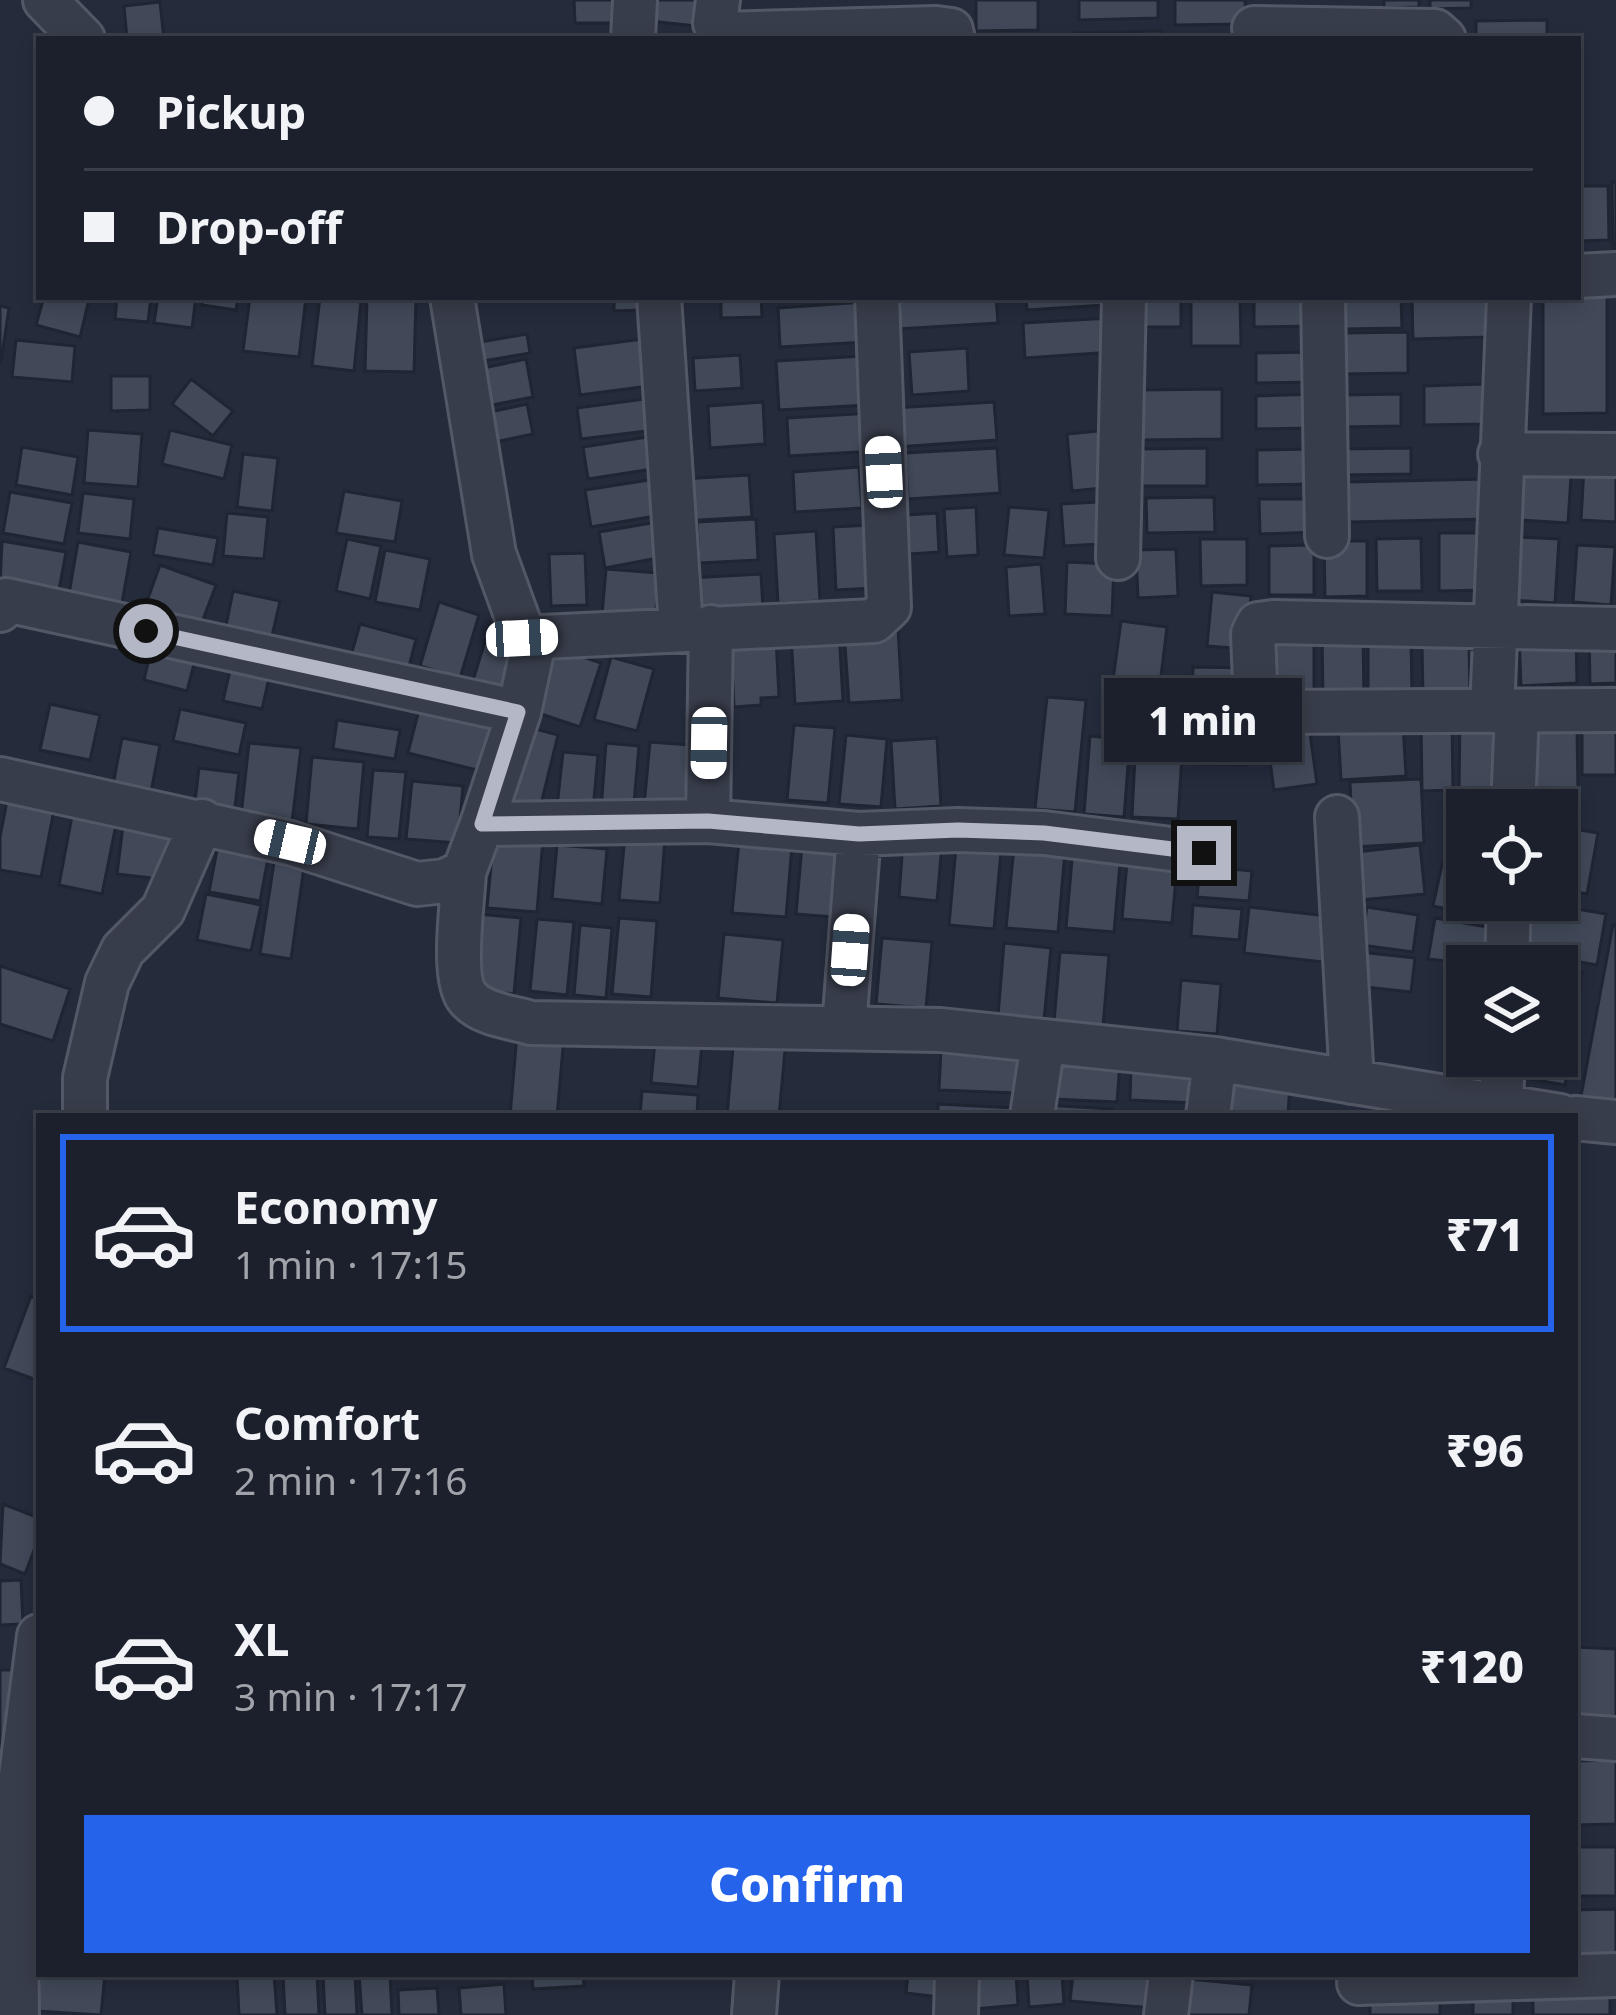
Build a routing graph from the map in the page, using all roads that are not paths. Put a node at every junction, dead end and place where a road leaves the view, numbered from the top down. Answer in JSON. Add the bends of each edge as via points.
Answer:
{"nodes":[{"id":1,"x":634,"y":0,"type":"edge"},
{"id":2,"x":718,"y":0,"type":"edge"},
{"id":3,"x":52,"y":2,"type":"edge"},
{"id":4,"x":1254,"y":22,"type":"edge"},
{"id":5,"x":80,"y":36,"type":"edge"},
{"id":6,"x":633,"y":36,"type":"edge"},
{"id":7,"x":951,"y":36,"type":"edge"},
{"id":8,"x":1441,"y":36,"type":"edge"},
{"id":9,"x":1616,"y":274,"type":"edge"},
{"id":10,"x":1581,"y":275,"type":"edge"},
{"id":11,"x":452,"y":300,"type":"edge"},
{"id":12,"x":659,"y":300,"type":"edge"},
{"id":13,"x":877,"y":300,"type":"edge"},
{"id":14,"x":1124,"y":300,"type":"edge"},
{"id":15,"x":1323,"y":300,"type":"edge"},
{"id":16,"x":1509,"y":300,"type":"edge"},
{"id":17,"x":1500,"y":454,"type":"junction"},
{"id":18,"x":1616,"y":455,"type":"edge"},
{"id":19,"x":1327,"y":536,"type":"dead end"},
{"id":20,"x":1118,"y":558,"type":"dead end"},
{"id":21,"x":0,"y":610,"type":"edge"},
{"id":22,"x":1494,"y":625,"type":"junction"},
{"id":23,"x":696,"y":627,"type":"junction"},
{"id":24,"x":1616,"y":628,"type":"edge"},
{"id":25,"x":522,"y":638,"type":"junction"},
{"id":26,"x":1616,"y":710,"type":"edge"},
{"id":27,"x":1504,"y":711,"type":"junction"},
{"id":28,"x":518,"y":712,"type":"junction"},
{"id":29,"x":0,"y":779,"type":"edge"},
{"id":30,"x":1511,"y":789,"type":"edge"},
{"id":31,"x":1337,"y":817,"type":"dead end"},
{"id":32,"x":202,"y":821,"type":"junction"},
{"id":33,"x":708,"y":821,"type":"junction"},
{"id":34,"x":482,"y":824,"type":"junction"},
{"id":35,"x":859,"y":834,"type":"junction"},
{"id":36,"x":1204,"y":853,"type":"dead end"},
{"id":37,"x":464,"y":872,"type":"junction"},
{"id":38,"x":844,"y":1027,"type":"junction"},
{"id":39,"x":1043,"y":1042,"type":"junction"},
{"id":40,"x":1215,"y":1059,"type":"junction"},
{"id":41,"x":1502,"y":1077,"type":"edge"},
{"id":42,"x":1362,"y":1094,"type":"edge"},
{"id":43,"x":1501,"y":1104,"type":"junction"},
{"id":44,"x":85,"y":1113,"type":"edge"},
{"id":45,"x":1032,"y":1113,"type":"edge"},
{"id":46,"x":1208,"y":1113,"type":"edge"},
{"id":47,"x":1545,"y":1113,"type":"edge"},
{"id":48,"x":1578,"y":1118,"type":"edge"},
{"id":49,"x":1616,"y":1123,"type":"edge"},
{"id":50,"x":36,"y":1659,"type":"edge"},
{"id":51,"x":1578,"y":1736,"type":"edge"},
{"id":52,"x":1616,"y":1738,"type":"edge"},
{"id":53,"x":27,"y":1870,"type":"edge"},
{"id":54,"x":1616,"y":1975,"type":"edge"},
{"id":55,"x":1578,"y":1976,"type":"edge"},
{"id":56,"x":757,"y":1977,"type":"edge"},
{"id":57,"x":957,"y":1977,"type":"edge"},
{"id":58,"x":1171,"y":1977,"type":"edge"},
{"id":59,"x":1552,"y":1977,"type":"edge"},
{"id":60,"x":1359,"y":1983,"type":"dead end"},
{"id":61,"x":17,"y":2015,"type":"edge"},
{"id":62,"x":754,"y":2015,"type":"edge"},
{"id":63,"x":956,"y":2015,"type":"edge"},
{"id":64,"x":1166,"y":2015,"type":"edge"}],
"edges":[{"from":1,"to":6,"type":"street"},
{"from":2,"to":7,"type":"street","via":[[722,34],[937,28]]},
{"from":3,"to":5,"type":"street"},
{"from":4,"to":8,"type":"street"},
{"from":9,"to":10,"type":"street"},
{"from":11,"to":25,"type":"street","via":[[494,554]]},
{"from":12,"to":23,"type":"street"},
{"from":13,"to":23,"type":"street","via":[[889,607],[874,621]]},
{"from":14,"to":20,"type":"street"},
{"from":15,"to":19,"type":"street"},
{"from":16,"to":17,"type":"street"},
{"from":17,"to":18,"type":"street"},
{"from":17,"to":22,"type":"street"},
{"from":21,"to":28,"type":"street","via":[[6,600]]},
{"from":22,"to":24,"type":"street"},
{"from":22,"to":27,"type":"street"},
{"from":22,"to":27,"type":"street","via":[[1264,622],[1253,634],[1256,707]]},
{"from":23,"to":25,"type":"street"},
{"from":23,"to":33,"type":"street"},
{"from":25,"to":28,"type":"street","via":[[531,656]]},
{"from":26,"to":27,"type":"street"},
{"from":27,"to":30,"type":"street"},
{"from":28,"to":34,"type":"street"},
{"from":29,"to":32,"type":"street"},
{"from":31,"to":42,"type":"street"},
{"from":32,"to":37,"type":"street","via":[[416,884]]},
{"from":32,"to":44,"type":"street","via":[[163,910],[123,950],[107,983]]},
{"from":33,"to":34,"type":"street"},
{"from":33,"to":35,"type":"street"},
{"from":34,"to":37,"type":"street"},
{"from":35,"to":36,"type":"street","via":[[1044,833]]},
{"from":35,"to":38,"type":"street"},
{"from":37,"to":38,"type":"street","via":[[460,979],[483,1009],[589,1026]]},
{"from":38,"to":39,"type":"street"},
{"from":39,"to":40,"type":"street"},
{"from":39,"to":45,"type":"street"},
{"from":40,"to":42,"type":"street"},
{"from":40,"to":46,"type":"street"},
{"from":41,"to":43,"type":"street"},
{"from":42,"to":43,"type":"street"},
{"from":43,"to":47,"type":"street"},
{"from":48,"to":49,"type":"street"},
{"from":50,"to":53,"type":"street","via":[[15,1822]]},
{"from":51,"to":52,"type":"street"},
{"from":53,"to":61,"type":"street"},
{"from":54,"to":55,"type":"street"},
{"from":56,"to":62,"type":"street"},
{"from":57,"to":63,"type":"street"},
{"from":58,"to":64,"type":"street"},
{"from":59,"to":60,"type":"street"}]}
